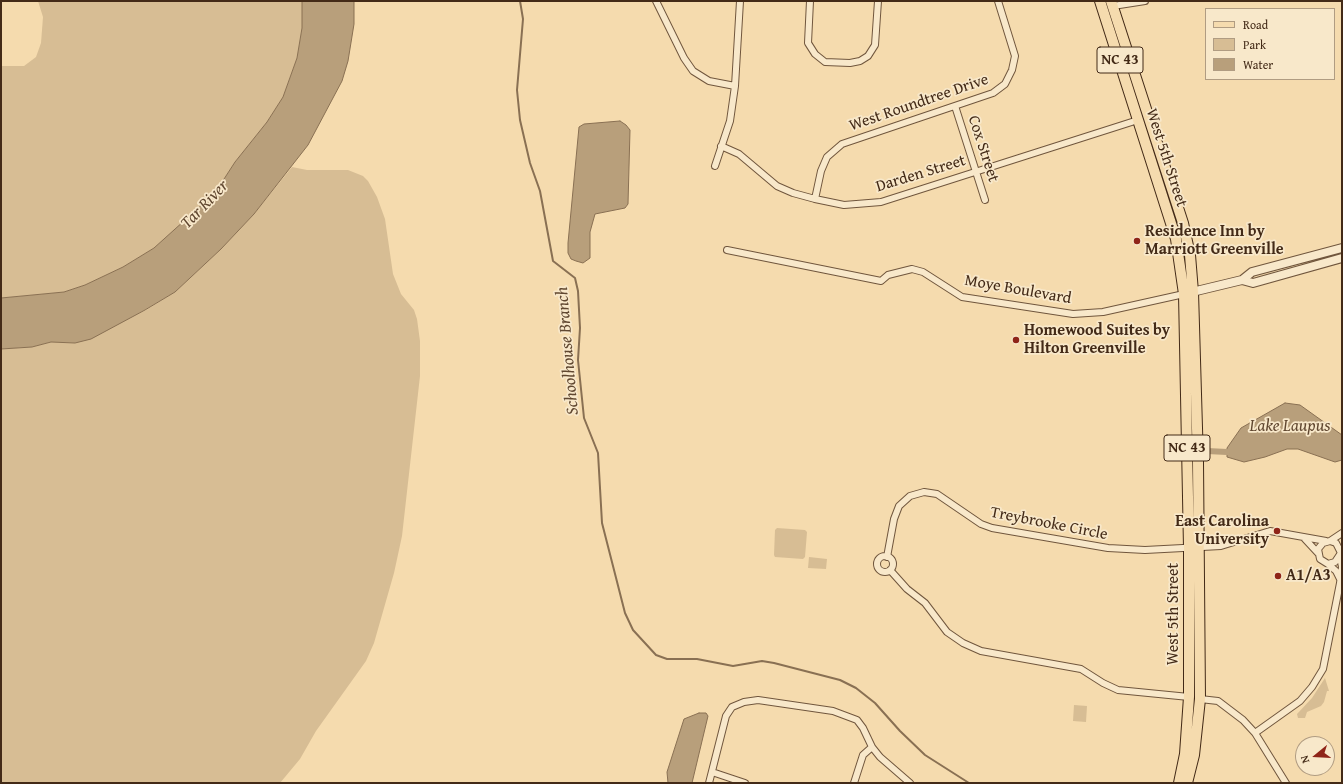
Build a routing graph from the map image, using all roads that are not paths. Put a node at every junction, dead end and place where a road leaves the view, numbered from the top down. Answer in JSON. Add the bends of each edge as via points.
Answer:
{"nodes":[{"id":1,"x":656,"y":1,"type":"edge"},
{"id":2,"x":740,"y":1,"type":"edge"},
{"id":3,"x":810,"y":1,"type":"edge"},
{"id":4,"x":878,"y":1,"type":"edge"},
{"id":5,"x":998,"y":1,"type":"edge"},
{"id":6,"x":1100,"y":1,"type":"edge"},
{"id":7,"x":1145,"y":1,"type":"edge"},
{"id":8,"x":1110,"y":3,"type":"edge"},
{"id":9,"x":1111,"y":31,"type":"junction"},
{"id":10,"x":735,"y":86,"type":"junction"},
{"id":11,"x":955,"y":106,"type":"junction"},
{"id":12,"x":1145,"y":106,"type":"junction"},
{"id":13,"x":1138,"y":120,"type":"junction"},
{"id":14,"x":721,"y":146,"type":"junction"},
{"id":15,"x":714,"y":166,"type":"dead end"},
{"id":16,"x":976,"y":170,"type":"junction"},
{"id":17,"x":815,"y":199,"type":"junction"},
{"id":18,"x":985,"y":200,"type":"dead end"},
{"id":19,"x":1342,"y":248,"type":"edge"},
{"id":20,"x":727,"y":250,"type":"dead end"},
{"id":21,"x":1342,"y":258,"type":"edge"},
{"id":22,"x":1242,"y":280,"type":"junction"},
{"id":23,"x":1189,"y":293,"type":"junction"},
{"id":24,"x":1342,"y":533,"type":"edge"},
{"id":25,"x":1305,"y":539,"type":"junction"},
{"id":26,"x":1328,"y":541,"type":"junction"},
{"id":27,"x":1194,"y":548,"type":"junction"},
{"id":28,"x":1318,"y":553,"type":"junction"},
{"id":29,"x":1341,"y":553,"type":"edge"},
{"id":30,"x":887,"y":557,"type":"junction"},
{"id":31,"x":1328,"y":564,"type":"junction"},
{"id":32,"x":890,"y":570,"type":"junction"},
{"id":33,"x":1340,"y":579,"type":"junction"},
{"id":34,"x":1189,"y":697,"type":"junction"},
{"id":35,"x":1200,"y":699,"type":"junction"},
{"id":36,"x":1254,"y":733,"type":"junction"},
{"id":37,"x":872,"y":747,"type":"junction"},
{"id":38,"x":712,"y":772,"type":"junction"},
{"id":39,"x":709,"y":783,"type":"edge"},
{"id":40,"x":745,"y":783,"type":"edge"},
{"id":41,"x":854,"y":783,"type":"edge"},
{"id":42,"x":910,"y":783,"type":"edge"},
{"id":43,"x":1179,"y":783,"type":"edge"},
{"id":44,"x":1187,"y":783,"type":"edge"},
{"id":45,"x":1286,"y":783,"type":"edge"}],
"edges":[{"from":1,"to":10,"type":"street","via":[[693,71],[710,81]]},
{"from":2,"to":10,"type":"street"},
{"from":3,"to":4,"type":"street","via":[[808,43],[811,48],[825,62],[850,63],[868,56],[875,45]]},
{"from":5,"to":11,"type":"street","name":"West Roundtree Drive","via":[[1015,56],[1012,70],[1005,84],[993,93]]},
{"from":6,"to":9,"type":"main road","name":"West 5th Street","number":"NC 43"},
{"from":7,"to":8,"type":"street"},
{"from":8,"to":12,"type":"main road","name":"West 5th Street","number":"NC 43","via":[[1114,22],[1124,38]]},
{"from":9,"to":12,"type":"main road","via":[[1122,52],[1137,98]]},
{"from":9,"to":13,"type":"main road","name":"West 5th Street","number":"NC 43"},
{"from":10,"to":14,"type":"street","via":[[730,121]]},
{"from":11,"to":16,"type":"street","name":"Cox Street"},
{"from":11,"to":17,"type":"street","name":"West Roundtree Drive","via":[[842,144],[827,157]]},
{"from":12,"to":23,"type":"main road","name":"West 5th Street","number":"NC 43","via":[[1183,223],[1190,256]]},
{"from":13,"to":16,"type":"street","name":"Darden Street"},
{"from":13,"to":23,"type":"main road","name":"West 5th Street","number":"NC 43","via":[[1176,239]]},
{"from":14,"to":15,"type":"street"},
{"from":14,"to":17,"type":"street","name":"Darden Street","via":[[739,154],[777,186]]},
{"from":16,"to":17,"type":"street","name":"Darden Street","via":[[881,202],[844,205]]},
{"from":16,"to":18,"type":"street","name":"Cox Street"},
{"from":19,"to":22,"type":"street","name":"Moye Boulevard","via":[[1252,272]]},
{"from":20,"to":23,"type":"street","name":"Moye Boulevard","via":[[881,280],[888,275],[912,269],[923,272],[962,297],[1073,314],[1104,312]]},
{"from":21,"to":22,"type":"street","name":"Moye Boulevard","via":[[1253,283]]},
{"from":22,"to":23,"type":"street","name":"Moye Boulevard"},
{"from":23,"to":27,"type":"main road","name":"West 5th Street","number":"NC 43"},
{"from":24,"to":26,"type":"street"},
{"from":25,"to":26,"type":"street","name":"Treybrooke Circle"},
{"from":25,"to":27,"type":"street","name":"Treybrooke Circle","via":[[1298,535],[1270,531],[1221,546]]},
{"from":25,"to":28,"type":"street"},
{"from":26,"to":28,"type":"street","via":[[1320,545]]},
{"from":26,"to":29,"type":"street","via":[[1336,543]]},
{"from":27,"to":30,"type":"street","name":"Treybrooke Circle","via":[[1128,550],[992,528],[981,524],[937,494],[924,492],[910,496],[899,506]]},
{"from":27,"to":34,"type":"main road","name":"West 5th Street","number":"NC 43"},
{"from":27,"to":35,"type":"main road","name":"West 5th Street","number":"NC 43"},
{"from":28,"to":31,"type":"street","via":[[1322,561]]},
{"from":29,"to":31,"type":"street","via":[[1335,562]]},
{"from":29,"to":33,"type":"street"},
{"from":30,"to":32,"type":"street","name":"Treybrooke Circle","via":[[893,564]]},
{"from":30,"to":32,"type":"street","name":"Treybrooke Circle","via":[[880,559],[877,565],[883,572]]},
{"from":31,"to":33,"type":"street"},
{"from":32,"to":34,"type":"street","name":"Treybrooke Circle","via":[[925,604],[947,632],[963,643],[984,651],[1081,669],[1118,690]]},
{"from":33,"to":36,"type":"street","via":[[1323,669],[1300,701]]},
{"from":34,"to":43,"type":"main road","name":"West 5th Street","number":"NC 43","via":[[1185,754]]},
{"from":35,"to":36,"type":"street","via":[[1218,701],[1243,720]]},
{"from":35,"to":44,"type":"main road","name":"West 5th Street","number":"NC 43","via":[[1194,755]]},
{"from":36,"to":45,"type":"street"},
{"from":37,"to":38,"type":"street","via":[[857,720],[833,711],[774,701],[744,702],[732,707],[726,716]]},
{"from":37,"to":41,"type":"street","via":[[863,755]]},
{"from":37,"to":42,"type":"street","via":[[880,758]]},
{"from":38,"to":39,"type":"street"},
{"from":38,"to":40,"type":"street"}]}
